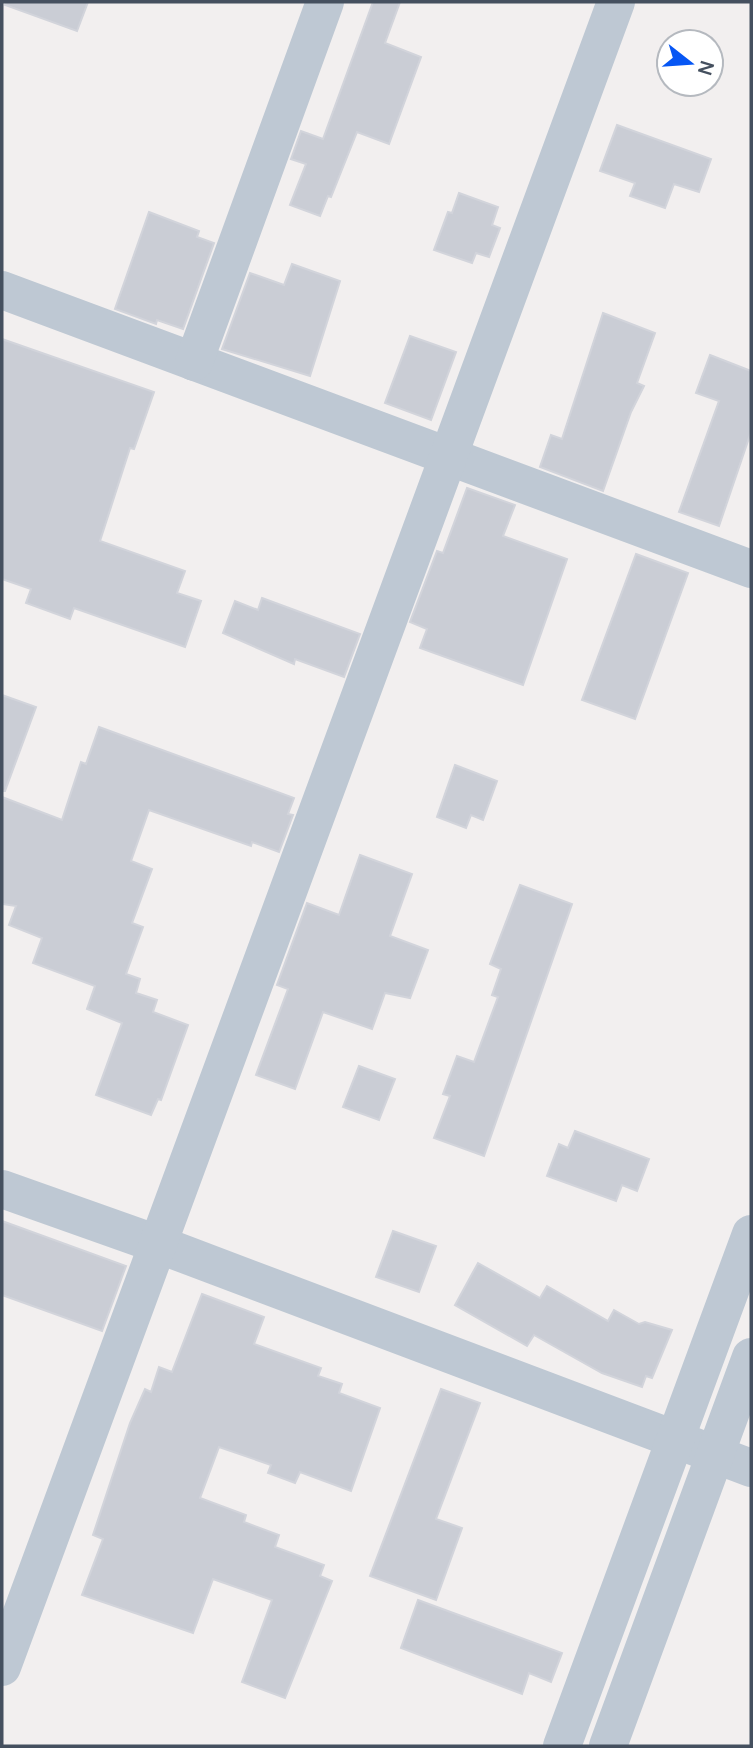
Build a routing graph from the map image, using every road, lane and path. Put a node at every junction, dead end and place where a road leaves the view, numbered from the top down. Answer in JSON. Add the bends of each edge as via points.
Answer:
{"nodes":[{"id":1,"x":325,"y":2,"type":"edge"},
{"id":2,"x":616,"y":2,"type":"edge"},
{"id":3,"x":2,"y":290,"type":"edge"},
{"id":4,"x":194,"y":362,"type":"junction"},
{"id":5,"x":447,"y":456,"type":"junction"},
{"id":6,"x":751,"y":569,"type":"edge"},
{"id":7,"x":2,"y":1189,"type":"edge"},
{"id":8,"x":751,"y":1234,"type":"edge"},
{"id":9,"x":160,"y":1245,"type":"junction"},
{"id":10,"x":751,"y":1357,"type":"edge"},
{"id":11,"x":675,"y":1440,"type":"junction"},
{"id":12,"x":715,"y":1455,"type":"junction"},
{"id":13,"x":751,"y":1468,"type":"edge"},
{"id":14,"x":2,"y":1667,"type":"edge"},
{"id":15,"x":562,"y":1746,"type":"edge"},
{"id":16,"x":608,"y":1746,"type":"edge"}],
"edges":[{"from":1,"to":4,"type":"street"},
{"from":2,"to":5,"type":"street"},
{"from":3,"to":4,"type":"street"},
{"from":4,"to":5,"type":"street"},
{"from":5,"to":6,"type":"street"},
{"from":5,"to":9,"type":"street"},
{"from":7,"to":9,"type":"street"},
{"from":8,"to":11,"type":"street"},
{"from":9,"to":11,"type":"street"},
{"from":9,"to":14,"type":"street"},
{"from":10,"to":12,"type":"street"},
{"from":11,"to":12,"type":"street"},
{"from":11,"to":15,"type":"street"},
{"from":12,"to":13,"type":"street"},
{"from":12,"to":16,"type":"street"}]}
